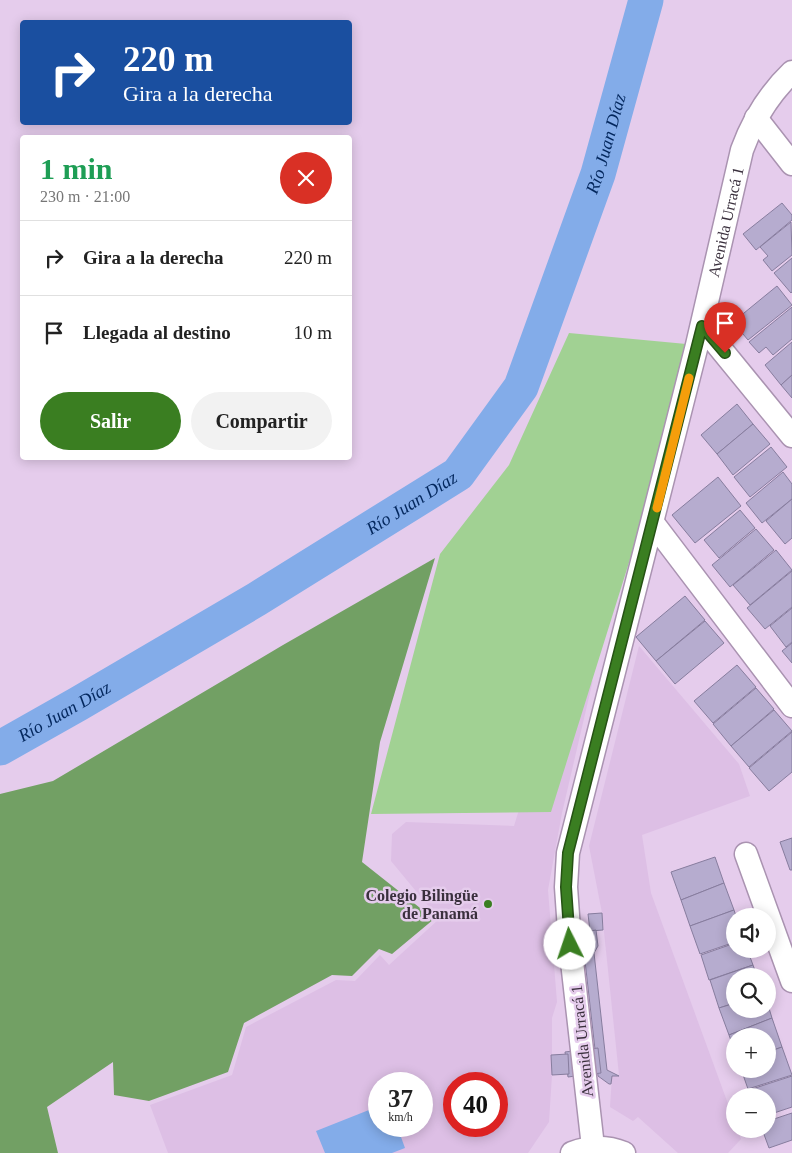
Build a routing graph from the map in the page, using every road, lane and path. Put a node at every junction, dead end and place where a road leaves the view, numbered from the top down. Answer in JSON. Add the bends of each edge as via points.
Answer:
{"nodes":[{"id":1,"x":792,"y":72,"type":"edge"},
{"id":2,"x":756,"y":118,"type":"junction"},
{"id":3,"x":792,"y":164,"type":"edge"},
{"id":4,"x":702,"y":326,"type":"junction"},
{"id":5,"x":792,"y":436,"type":"edge"},
{"id":6,"x":653,"y":523,"type":"junction"},
{"id":7,"x":792,"y":706,"type":"edge"},
{"id":8,"x":746,"y":854,"type":"dead end"},
{"id":9,"x":792,"y":981,"type":"edge"},
{"id":10,"x":583,"y":1150,"type":"edge"},
{"id":11,"x":624,"y":1153,"type":"edge"}],
"edges":[{"from":1,"to":2,"type":"street","name":"Avenida Urracá 1","via":[[773,92]]},
{"from":2,"to":3,"type":"street"},
{"from":2,"to":4,"type":"street","name":"Avenida Urracá 1","via":[[741,156]]},
{"from":4,"to":5,"type":"street"},
{"from":4,"to":6,"type":"street","name":"Avenida Urracá 1"},
{"from":6,"to":7,"type":"street"},
{"from":6,"to":10,"type":"street","name":"Avenida Urracá 1","via":[[568,853],[566,887]]},
{"from":8,"to":9,"type":"street"},
{"from":10,"to":11,"type":"street","via":[[613,1149]]}]}
